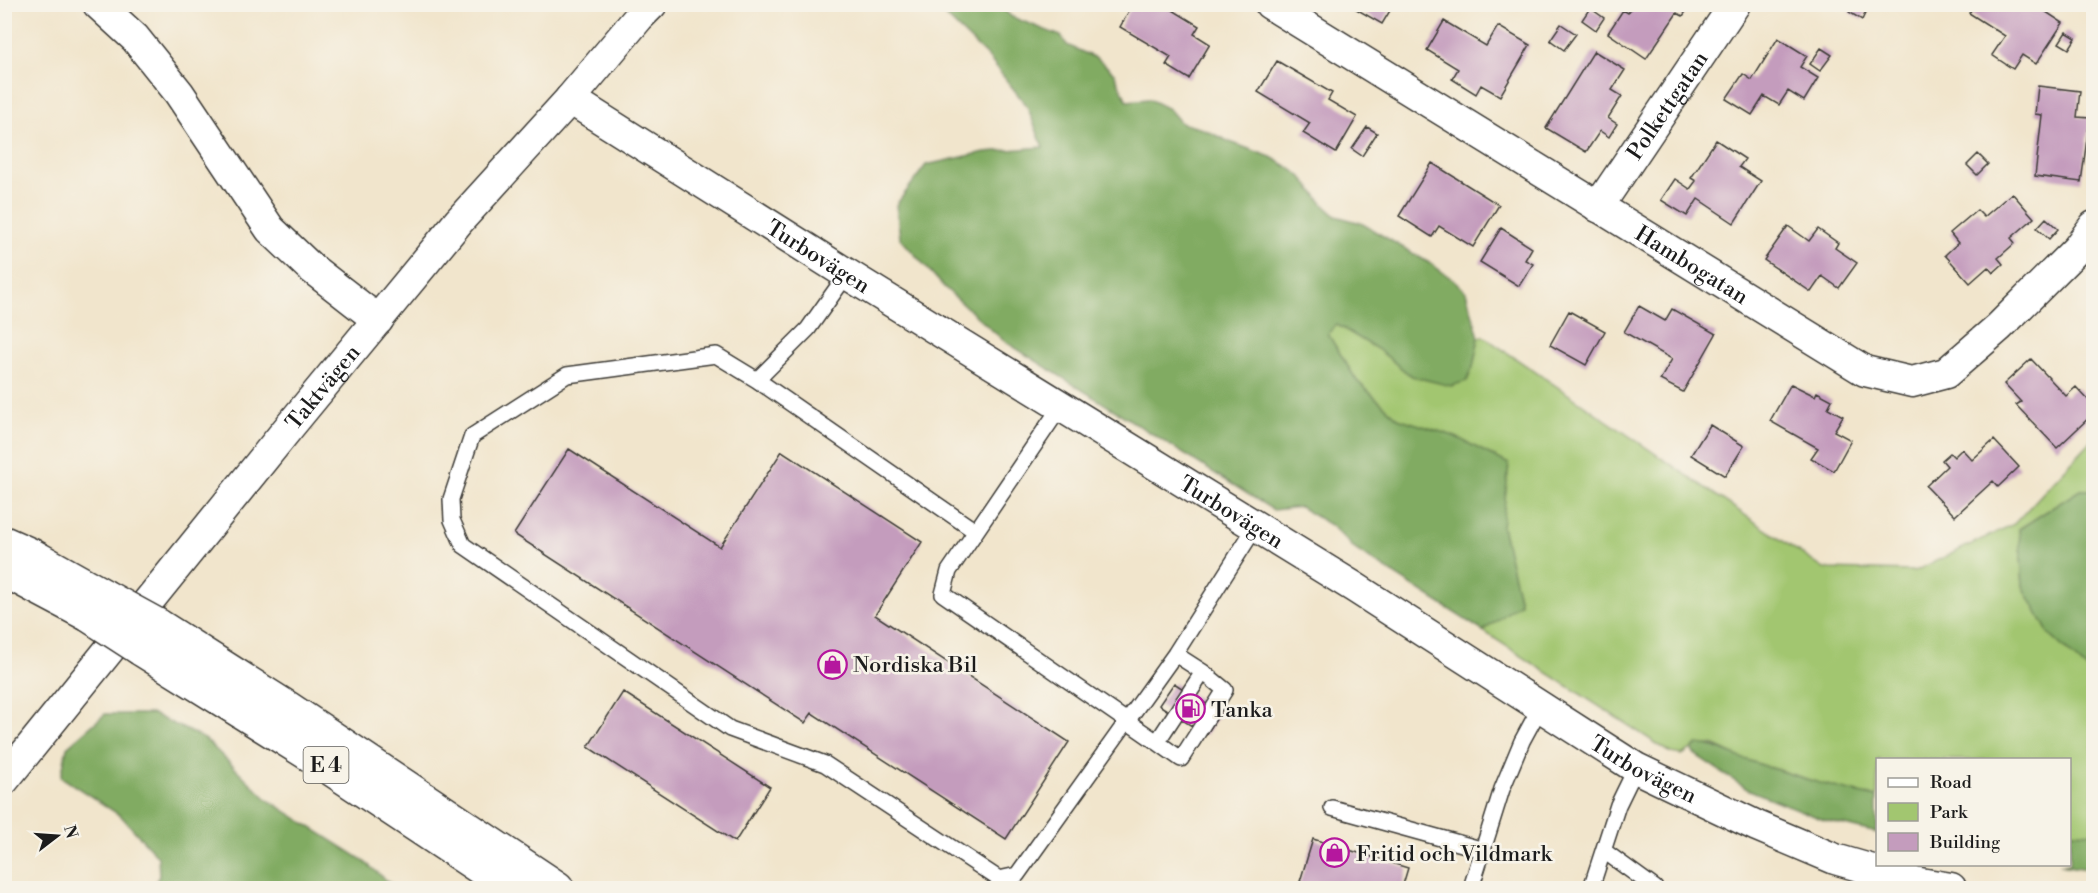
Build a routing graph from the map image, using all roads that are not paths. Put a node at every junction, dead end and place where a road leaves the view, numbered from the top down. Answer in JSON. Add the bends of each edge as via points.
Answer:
{"nodes":[{"id":1,"x":99,"y":4,"type":"edge"},
{"id":2,"x":652,"y":4,"type":"edge"},
{"id":3,"x":1270,"y":4,"type":"edge"},
{"id":4,"x":1735,"y":4,"type":"edge"},
{"id":5,"x":570,"y":99,"type":"junction"},
{"id":6,"x":1598,"y":207,"type":"junction"},
{"id":7,"x":2094,"y":226,"type":"edge"},
{"id":8,"x":847,"y":274,"type":"junction"},
{"id":9,"x":378,"y":320,"type":"junction"},
{"id":10,"x":756,"y":380,"type":"junction"},
{"id":11,"x":1061,"y":406,"type":"junction"},
{"id":12,"x":1256,"y":526,"type":"junction"},
{"id":13,"x":975,"y":531,"type":"junction"},
{"id":14,"x":4,"y":543,"type":"edge"},
{"id":15,"x":4,"y":570,"type":"edge"},
{"id":16,"x":95,"y":605,"type":"junction"},
{"id":17,"x":149,"y":637,"type":"junction"},
{"id":18,"x":1175,"y":654,"type":"junction"},
{"id":19,"x":1203,"y":672,"type":"junction"},
{"id":20,"x":1540,"y":706,"type":"junction"},
{"id":21,"x":1128,"y":721,"type":"junction"},
{"id":22,"x":1157,"y":742,"type":"junction"},
{"id":23,"x":1636,"y":768,"type":"junction"},
{"id":24,"x":4,"y":780,"type":"edge"},
{"id":25,"x":1332,"y":808,"type":"dead end"},
{"id":26,"x":1484,"y":850,"type":"junction"},
{"id":27,"x":1604,"y":851,"type":"junction"},
{"id":28,"x":1919,"y":885,"type":"edge"},
{"id":29,"x":511,"y":888,"type":"edge"},
{"id":30,"x":557,"y":888,"type":"edge"},
{"id":31,"x":1471,"y":888,"type":"edge"},
{"id":32,"x":1591,"y":888,"type":"edge"},
{"id":33,"x":1654,"y":888,"type":"edge"},
{"id":34,"x":1951,"y":888,"type":"edge"}],
"edges":[{"from":1,"to":9,"type":"street","via":[[135,38],[179,93],[270,229],[310,267]]},
{"from":2,"to":5,"type":"street","name":"Taktvägen"},
{"from":3,"to":6,"type":"street","name":"Hambogatan"},
{"from":4,"to":6,"type":"street","name":"Polkettgatan"},
{"from":5,"to":8,"type":"street","name":"Turbovägen"},
{"from":5,"to":9,"type":"street","name":"Taktvägen","via":[[459,221]]},
{"from":6,"to":7,"type":"street","name":"Hambogatan","via":[[1865,371],[1912,382],[1946,373],[1999,327],[2077,249]]},
{"from":8,"to":10,"type":"lane","via":[[808,329]]},
{"from":8,"to":11,"type":"street","name":"Turbovägen"},
{"from":9,"to":24,"type":"street","name":"Taktvägen"},
{"from":10,"to":13,"type":"lane"},
{"from":10,"to":21,"type":"lane","via":[[716,356],[567,375],[472,436],[451,499],[452,520],[463,545],[730,729],[825,764],[999,879],[1017,875]]},
{"from":11,"to":12,"type":"street","name":"Turbovägen"},
{"from":11,"to":13,"type":"lane"},
{"from":12,"to":18,"type":"lane"},
{"from":12,"to":20,"type":"street","name":"Turbovägen"},
{"from":13,"to":21,"type":"lane","via":[[949,571],[943,594]]},
{"from":14,"to":16,"type":"highway","number":"E 4","via":[[31,555]]},
{"from":15,"to":16,"type":"highway","number":"E 4"},
{"from":16,"to":17,"type":"highway","number":"E 4","bridge":true},
{"from":17,"to":29,"type":"highway","number":"E 4","via":[[306,752]]},
{"from":17,"to":30,"type":"highway","number":"E 4","via":[[289,709]]},
{"from":18,"to":19,"type":"lane"},
{"from":18,"to":21,"type":"lane"},
{"from":19,"to":22,"type":"lane"},
{"from":19,"to":22,"type":"lane","via":[[1225,690],[1181,759]]},
{"from":20,"to":23,"type":"street","name":"Turbovägen"},
{"from":20,"to":26,"type":"lane","via":[[1502,789]]},
{"from":21,"to":22,"type":"lane"},
{"from":23,"to":27,"type":"lane","via":[[1618,805]]},
{"from":23,"to":28,"type":"street","name":"Turbovägen","via":[[1835,859]]},
{"from":25,"to":26,"type":"lane"},
{"from":26,"to":31,"type":"lane"},
{"from":27,"to":32,"type":"lane"},
{"from":27,"to":33,"type":"lane"},
{"from":28,"to":34,"type":"street","name":"Turbovägen"}]}
